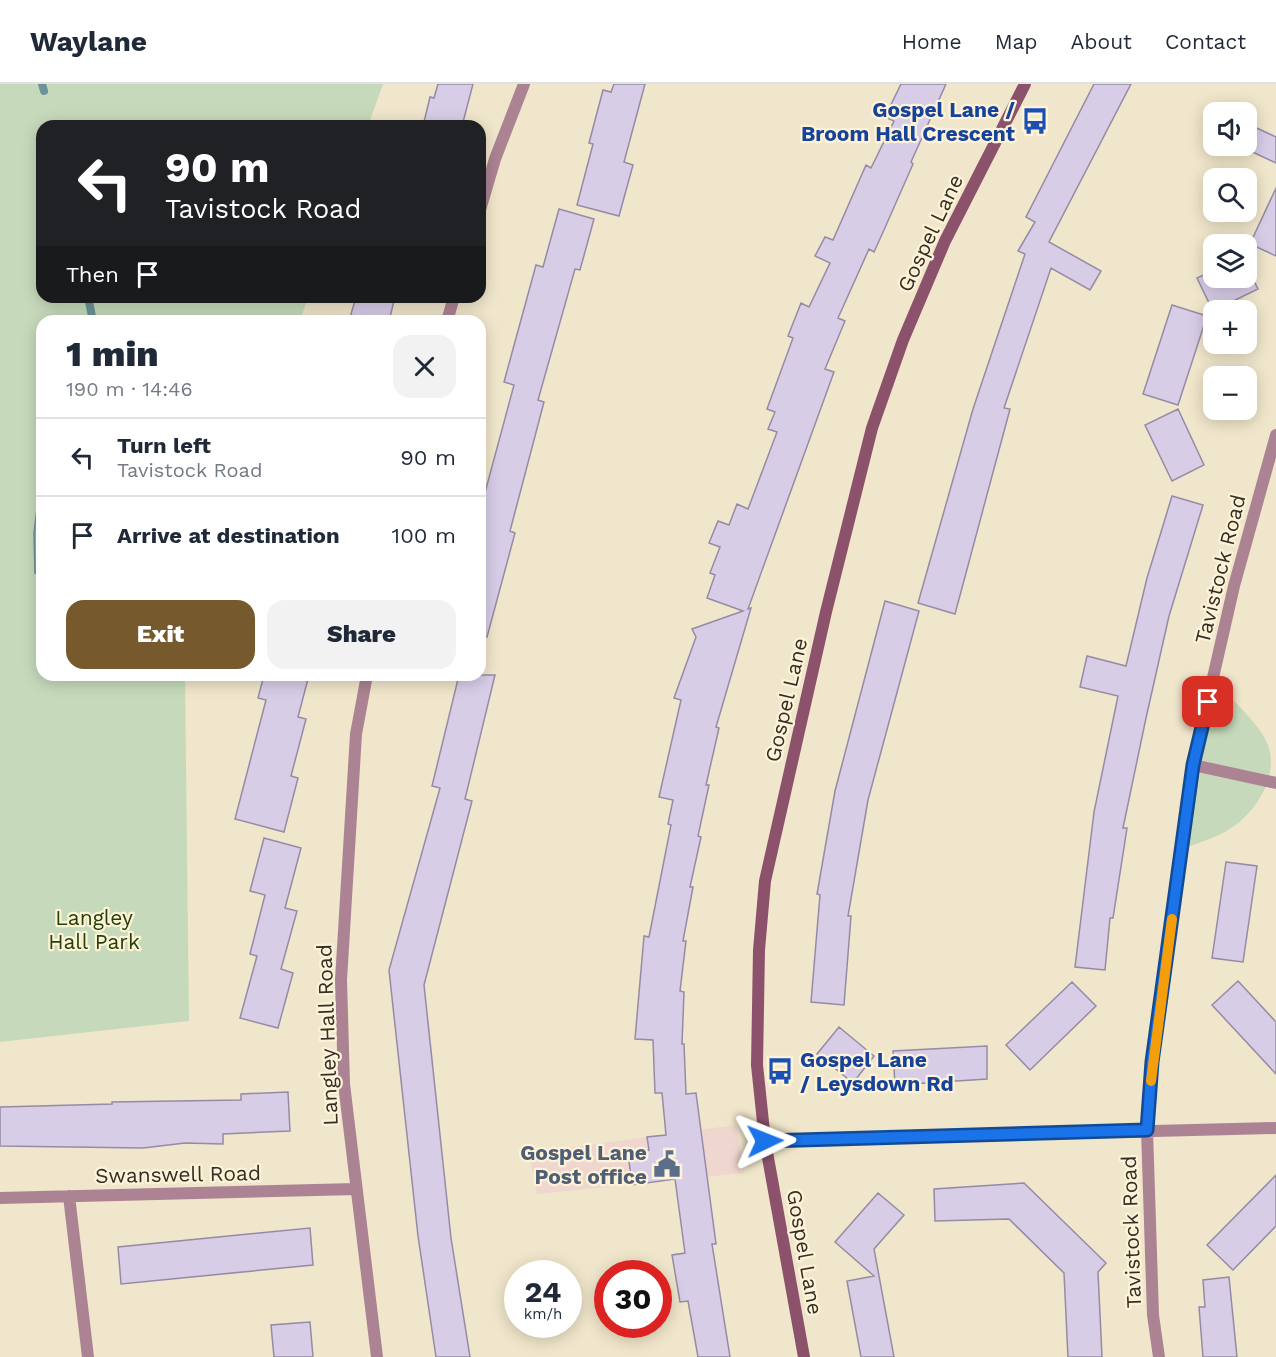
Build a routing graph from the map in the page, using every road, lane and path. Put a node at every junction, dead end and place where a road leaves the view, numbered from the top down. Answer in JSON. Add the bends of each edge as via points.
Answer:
{"nodes":[{"id":1,"x":524,"y":84,"type":"edge"},
{"id":2,"x":1025,"y":84,"type":"edge"},
{"id":3,"x":486,"y":190,"type":"edge"},
{"id":4,"x":1276,"y":435,"type":"edge"},
{"id":5,"x":366,"y":681,"type":"edge"},
{"id":6,"x":1193,"y":765,"type":"junction"},
{"id":7,"x":1276,"y":783,"type":"edge"},
{"id":8,"x":1276,"y":1128,"type":"edge"},
{"id":9,"x":1147,"y":1130,"type":"junction"},
{"id":10,"x":765,"y":1141,"type":"junction"},
{"id":11,"x":356,"y":1189,"type":"junction"},
{"id":12,"x":69,"y":1196,"type":"junction"},
{"id":13,"x":0,"y":1198,"type":"edge"},
{"id":14,"x":88,"y":1357,"type":"edge"},
{"id":15,"x":377,"y":1357,"type":"edge"},
{"id":16,"x":804,"y":1357,"type":"edge"},
{"id":17,"x":1159,"y":1357,"type":"edge"}],
"edges":[{"from":1,"to":3,"type":"street"},
{"from":2,"to":10,"type":"street","name":"Gospel Lane","via":[[945,241],[903,340],[872,428],[826,612],[765,882],[756,1019]]},
{"from":4,"to":6,"type":"street","name":"Tavistock Road","via":[[1234,586]]},
{"from":5,"to":11,"type":"street","name":"Langley Hall Road","via":[[356,734],[341,980],[344,1084]]},
{"from":6,"to":7,"type":"street"},
{"from":6,"to":9,"type":"street","name":"Tavistock Road","via":[[1152,1062]]},
{"from":8,"to":9,"type":"street"},
{"from":9,"to":10,"type":"street"},
{"from":9,"to":17,"type":"street","name":"Tavistock Road","via":[[1153,1315]]},
{"from":10,"to":16,"type":"street","name":"Gospel Lane"},
{"from":11,"to":12,"type":"street","name":"Swanswell Road"},
{"from":11,"to":15,"type":"street","name":"Langley Hall Road"},
{"from":12,"to":13,"type":"street","name":"Swanswell Road"},
{"from":12,"to":14,"type":"street"}]}
